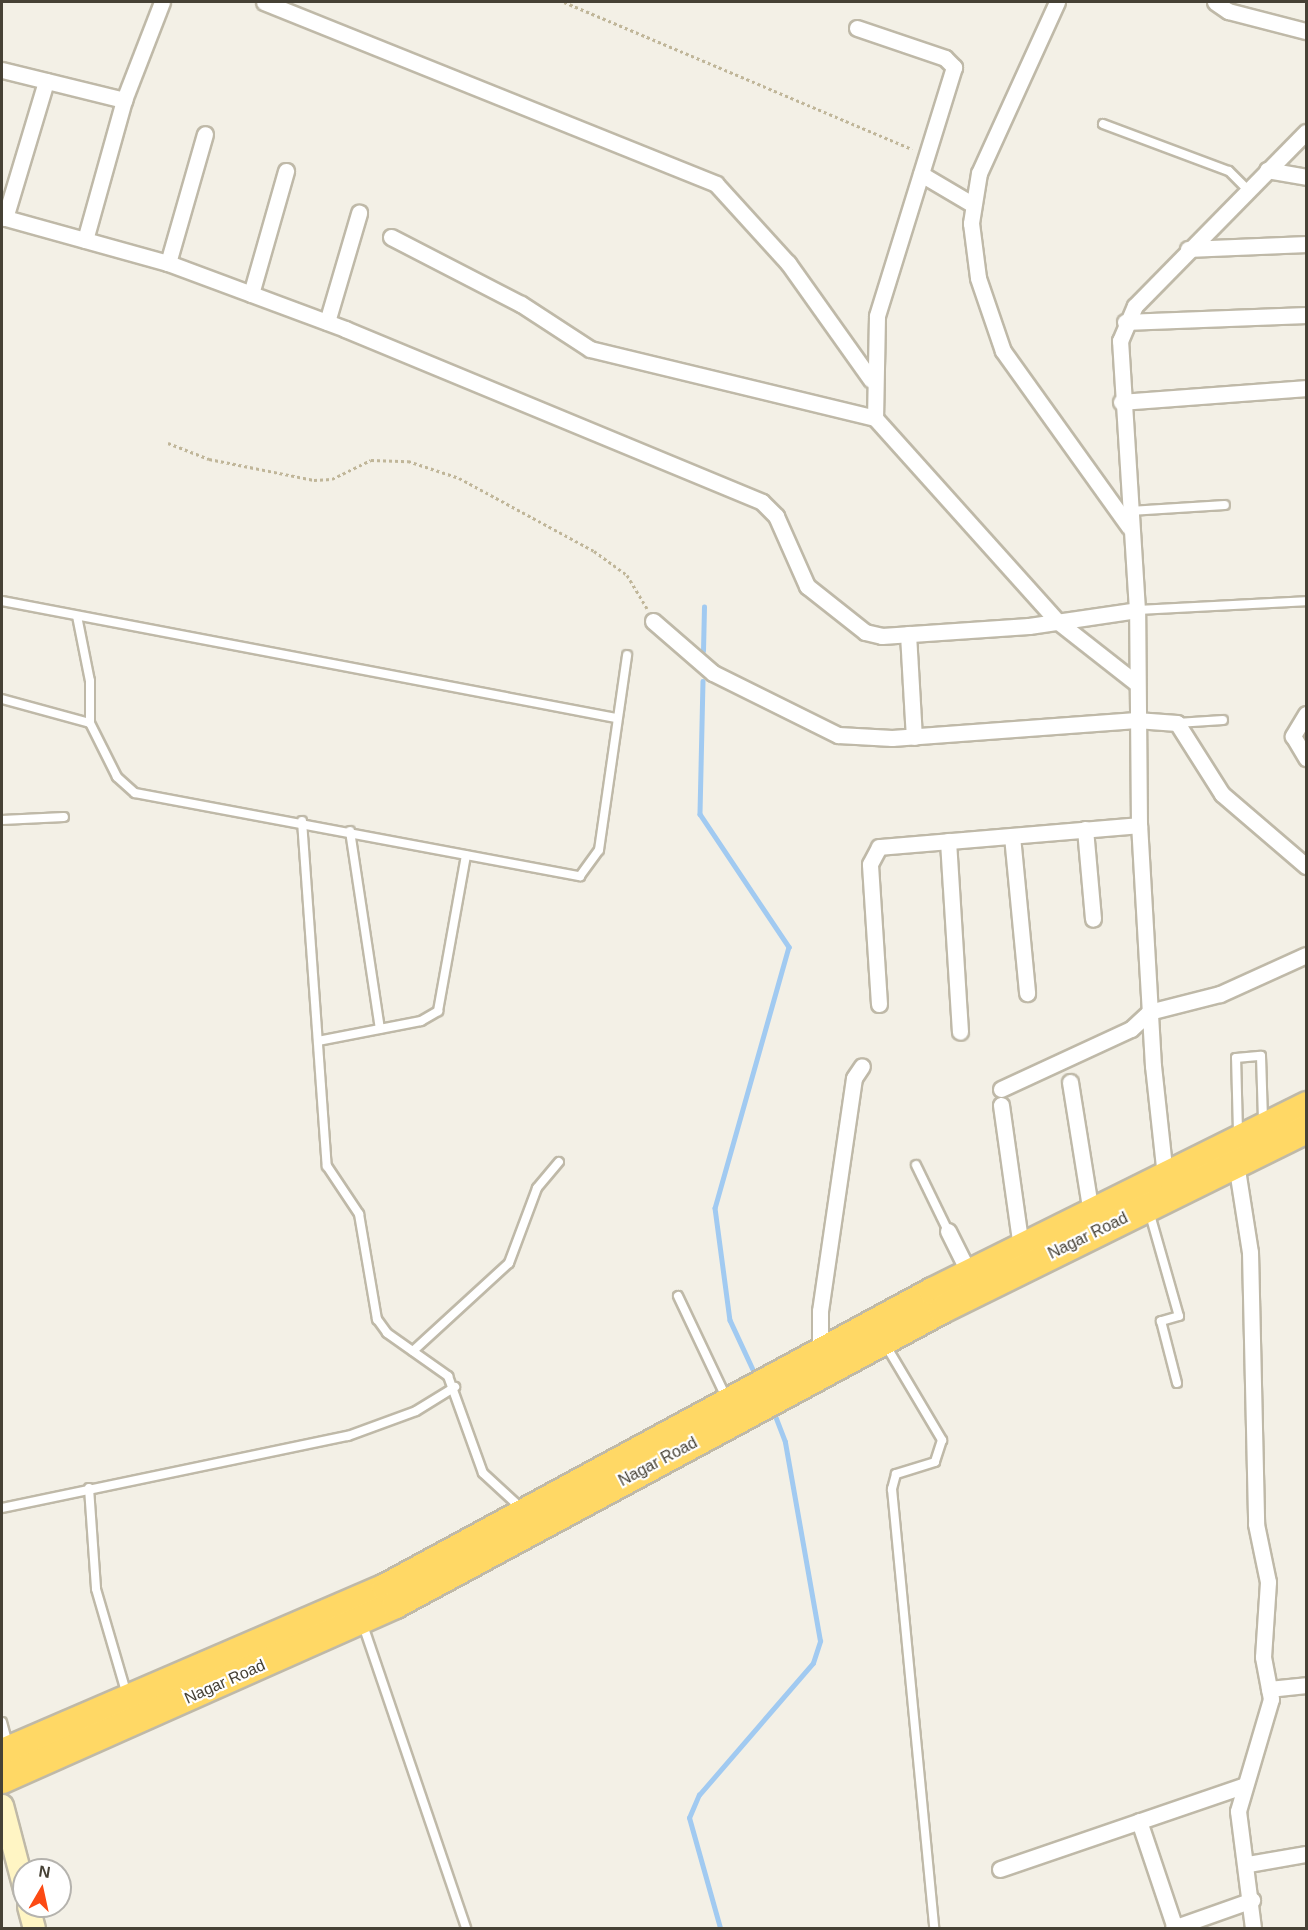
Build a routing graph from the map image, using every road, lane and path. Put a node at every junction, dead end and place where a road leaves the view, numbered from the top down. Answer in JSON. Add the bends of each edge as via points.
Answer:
{"nodes":[{"id":1,"x":162,"y":2,"type":"edge"},
{"id":2,"x":264,"y":2,"type":"edge"},
{"id":3,"x":564,"y":2,"type":"edge"},
{"id":4,"x":1057,"y":2,"type":"edge"},
{"id":5,"x":1215,"y":2,"type":"edge"},
{"id":6,"x":857,"y":28,"type":"dead end"},
{"id":7,"x":1306,"y":31,"type":"edge"},
{"id":8,"x":2,"y":70,"type":"edge"},
{"id":9,"x":46,"y":81,"type":"junction"},
{"id":10,"x":124,"y":100,"type":"junction"},
{"id":11,"x":1103,"y":124,"type":"dead end"},
{"id":12,"x":1306,"y":132,"type":"edge"},
{"id":13,"x":205,"y":134,"type":"dead end"},
{"id":14,"x":928,"y":156,"type":"junction"},
{"id":15,"x":1267,"y":170,"type":"junction"},
{"id":16,"x":286,"y":171,"type":"dead end"},
{"id":17,"x":921,"y":174,"type":"junction"},
{"id":18,"x":1306,"y":177,"type":"edge"},
{"id":19,"x":1248,"y":190,"type":"junction"},
{"id":20,"x":972,"y":204,"type":"junction"},
{"id":21,"x":359,"y":213,"type":"dead end"},
{"id":22,"x":3,"y":217,"type":"edge"},
{"id":23,"x":390,"y":237,"type":"dead end"},
{"id":24,"x":85,"y":240,"type":"junction"},
{"id":25,"x":1306,"y":244,"type":"edge"},
{"id":26,"x":1188,"y":249,"type":"junction"},
{"id":27,"x":168,"y":263,"type":"junction"},
{"id":28,"x":251,"y":294,"type":"junction"},
{"id":29,"x":1306,"y":315,"type":"edge"},
{"id":30,"x":327,"y":322,"type":"junction"},
{"id":31,"x":1125,"y":322,"type":"junction"},
{"id":32,"x":872,"y":380,"type":"junction"},
{"id":33,"x":1306,"y":388,"type":"edge"},
{"id":34,"x":1121,"y":402,"type":"junction"},
{"id":35,"x":875,"y":418,"type":"junction"},
{"id":36,"x":168,"y":443,"type":"dead end"},
{"id":37,"x":1225,"y":505,"type":"dead end"},
{"id":38,"x":1129,"y":511,"type":"junction"},
{"id":39,"x":1131,"y":532,"type":"junction"},
{"id":40,"x":2,"y":601,"type":"edge"},
{"id":41,"x":1306,"y":601,"type":"edge"},
{"id":42,"x":1137,"y":610,"type":"junction"},
{"id":43,"x":76,"y":616,"type":"junction"},
{"id":44,"x":653,"y":621,"type":"joint"},
{"id":45,"x":1057,"y":621,"type":"junction"},
{"id":46,"x":908,"y":634,"type":"junction"},
{"id":47,"x":627,"y":655,"type":"dead end"},
{"id":48,"x":1136,"y":683,"type":"junction"},
{"id":49,"x":2,"y":699,"type":"edge"},
{"id":50,"x":1306,"y":714,"type":"edge"},
{"id":51,"x":616,"y":718,"type":"junction"},
{"id":52,"x":1136,"y":720,"type":"junction"},
{"id":53,"x":1223,"y":720,"type":"dead end"},
{"id":54,"x":90,"y":723,"type":"junction"},
{"id":55,"x":1177,"y":723,"type":"junction"},
{"id":56,"x":914,"y":737,"type":"junction"},
{"id":57,"x":1306,"y":758,"type":"edge"},
{"id":58,"x":64,"y":817,"type":"dead end"},
{"id":59,"x":2,"y":820,"type":"edge"},
{"id":60,"x":302,"y":821,"type":"junction"},
{"id":61,"x":1139,"y":825,"type":"junction"},
{"id":62,"x":1085,"y":829,"type":"junction"},
{"id":63,"x":350,"y":831,"type":"junction"},
{"id":64,"x":1012,"y":836,"type":"junction"},
{"id":65,"x":948,"y":841,"type":"junction"},
{"id":66,"x":466,"y":855,"type":"junction"},
{"id":67,"x":1306,"y":867,"type":"edge"},
{"id":68,"x":1093,"y":919,"type":"dead end"},
{"id":69,"x":1306,"y":955,"type":"edge"},
{"id":70,"x":1027,"y":993,"type":"dead end"},
{"id":71,"x":879,"y":1004,"type":"dead end"},
{"id":72,"x":1149,"y":1012,"type":"junction"},
{"id":73,"x":380,"y":1029,"type":"junction"},
{"id":74,"x":960,"y":1032,"type":"dead end"},
{"id":75,"x":318,"y":1041,"type":"junction"},
{"id":76,"x":862,"y":1066,"type":"dead end"},
{"id":77,"x":1070,"y":1082,"type":"dead end"},
{"id":78,"x":1001,"y":1089,"type":"dead end"},
{"id":79,"x":1001,"y":1105,"type":"dead end"},
{"id":80,"x":1306,"y":1105,"type":"edge"},
{"id":81,"x":1264,"y":1126,"type":"junction"},
{"id":82,"x":1306,"y":1129,"type":"edge"},
{"id":83,"x":1237,"y":1151,"type":"junction"},
{"id":84,"x":559,"y":1162,"type":"dead end"},
{"id":85,"x":916,"y":1166,"type":"dead end"},
{"id":86,"x":1165,"y":1176,"type":"junction"},
{"id":87,"x":1148,"y":1207,"type":"junction"},
{"id":88,"x":1091,"y":1213,"type":"junction"},
{"id":89,"x":948,"y":1231,"type":"joint"},
{"id":90,"x":1021,"y":1247,"type":"junction"},
{"id":91,"x":969,"y":1273,"type":"junction"},
{"id":92,"x":678,"y":1296,"type":"dead end"},
{"id":93,"x":883,"y":1340,"type":"junction"},
{"id":94,"x":413,"y":1351,"type":"junction"},
{"id":95,"x":820,"y":1351,"type":"junction"},
{"id":96,"x":1177,"y":1383,"type":"dead end"},
{"id":97,"x":455,"y":1387,"type":"junction"},
{"id":98,"x":728,"y":1401,"type":"junction"},
{"id":99,"x":89,"y":1488,"type":"junction"},
{"id":100,"x":2,"y":1508,"type":"edge"},
{"id":101,"x":525,"y":1511,"type":"junction"},
{"id":102,"x":361,"y":1620,"type":"junction"},
{"id":103,"x":1306,"y":1685,"type":"edge"},
{"id":104,"x":1269,"y":1689,"type":"junction"},
{"id":105,"x":128,"y":1699,"type":"junction"},
{"id":106,"x":2,"y":1722,"type":"edge"},
{"id":107,"x":5,"y":1750,"type":"edge"},
{"id":108,"x":2,"y":1779,"type":"edge"},
{"id":109,"x":1245,"y":1785,"type":"junction"},
{"id":110,"x":2,"y":1805,"type":"edge"},
{"id":111,"x":1139,"y":1821,"type":"junction"},
{"id":112,"x":1306,"y":1854,"type":"edge"},
{"id":113,"x":16,"y":1858,"type":"edge"},
{"id":114,"x":1248,"y":1864,"type":"junction"},
{"id":115,"x":1000,"y":1869,"type":"dead end"},
{"id":116,"x":1252,"y":1900,"type":"junction"},
{"id":117,"x":1174,"y":1928,"type":"edge"},
{"id":118,"x":466,"y":1929,"type":"edge"},
{"id":119,"x":934,"y":1929,"type":"edge"},
{"id":120,"x":1253,"y":1929,"type":"edge"}],
"edges":[{"from":1,"to":10,"type":"street"},
{"from":2,"to":32,"type":"street","via":[[716,184],[788,263]]},
{"from":3,"to":14,"type":"path"},
{"from":4,"to":20,"type":"street","via":[[979,173]]},
{"from":5,"to":7,"type":"street","via":[[1228,11]]},
{"from":6,"to":14,"type":"street","via":[[951,62],[954,76]]},
{"from":8,"to":9,"type":"street"},
{"from":9,"to":10,"type":"street"},
{"from":9,"to":22,"type":"street"},
{"from":10,"to":24,"type":"street"},
{"from":11,"to":19,"type":"lane","via":[[1229,171]]},
{"from":12,"to":15,"type":"street"},
{"from":13,"to":27,"type":"street"},
{"from":14,"to":17,"type":"street"},
{"from":15,"to":18,"type":"street"},
{"from":15,"to":19,"type":"street"},
{"from":16,"to":28,"type":"street"},
{"from":17,"to":20,"type":"street"},
{"from":17,"to":32,"type":"street","via":[[877,316]]},
{"from":19,"to":26,"type":"street"},
{"from":20,"to":39,"type":"street","via":[[978,278],[1003,351]]},
{"from":21,"to":30,"type":"street"},
{"from":22,"to":24,"type":"street"},
{"from":23,"to":35,"type":"street","via":[[521,304],[590,349]]},
{"from":24,"to":27,"type":"street"},
{"from":25,"to":26,"type":"street"},
{"from":26,"to":31,"type":"street"},
{"from":27,"to":28,"type":"street"},
{"from":28,"to":30,"type":"street"},
{"from":29,"to":31,"type":"street"},
{"from":30,"to":46,"type":"street","via":[[762,502],[776,516],[807,586],[865,632]]},
{"from":31,"to":34,"type":"street","via":[[1120,341]]},
{"from":32,"to":35,"type":"street"},
{"from":33,"to":34,"type":"street"},
{"from":34,"to":38,"type":"street"},
{"from":35,"to":45,"type":"street","via":[[992,555],[1036,593]]},
{"from":36,"to":44,"type":"path","via":[[209,459],[314,480],[332,479],[371,460],[408,461],[459,478],[594,551],[627,576]]},
{"from":37,"to":38,"type":"lane"},
{"from":38,"to":39,"type":"street"},
{"from":39,"to":42,"type":"street"},
{"from":40,"to":43,"type":"lane"},
{"from":41,"to":42,"type":"lane"},
{"from":42,"to":45,"type":"street"},
{"from":42,"to":48,"type":"street"},
{"from":43,"to":51,"type":"lane"},
{"from":43,"to":54,"type":"lane","via":[[90,681]]},
{"from":44,"to":56,"type":"street","via":[[713,673],[819,729]]},
{"from":45,"to":46,"type":"street"},
{"from":45,"to":48,"type":"street"},
{"from":46,"to":56,"type":"street"},
{"from":47,"to":51,"type":"lane"},
{"from":48,"to":52,"type":"street"},
{"from":49,"to":54,"type":"lane"},
{"from":50,"to":57,"type":"street","via":[[1293,736]]},
{"from":51,"to":66,"type":"lane","via":[[599,850],[588,872],[567,876]]},
{"from":52,"to":55,"type":"street"},
{"from":52,"to":56,"type":"street"},
{"from":52,"to":61,"type":"street"},
{"from":53,"to":55,"type":"lane"},
{"from":54,"to":60,"type":"lane","via":[[117,777],[135,793]]},
{"from":55,"to":67,"type":"street","via":[[1222,794]]},
{"from":58,"to":59,"type":"lane"},
{"from":60,"to":63,"type":"lane"},
{"from":60,"to":75,"type":"lane"},
{"from":61,"to":62,"type":"street"},
{"from":61,"to":72,"type":"street"},
{"from":62,"to":64,"type":"street"},
{"from":62,"to":68,"type":"street"},
{"from":63,"to":66,"type":"lane"},
{"from":63,"to":73,"type":"lane"},
{"from":64,"to":65,"type":"street"},
{"from":64,"to":70,"type":"street"},
{"from":65,"to":71,"type":"street","via":[[873,852]]},
{"from":65,"to":74,"type":"street"},
{"from":66,"to":73,"type":"lane","via":[[438,1011],[421,1021]]},
{"from":69,"to":72,"type":"street","via":[[1220,994]]},
{"from":72,"to":78,"type":"street","via":[[1131,1029]]},
{"from":72,"to":86,"type":"street"},
{"from":73,"to":75,"type":"lane"},
{"from":75,"to":94,"type":"lane","via":[[327,1166],[359,1214],[377,1319]]},
{"from":76,"to":95,"type":"street","via":[[854,1078],[820,1311]]},
{"from":77,"to":88,"type":"street"},
{"from":79,"to":90,"type":"street"},
{"from":80,"to":81,"type":"highway","name":"Nagar Road"},
{"from":81,"to":83,"type":"highway","name":"Nagar Road"},
{"from":81,"to":83,"type":"lane","via":[[1261,1056],[1236,1058]]},
{"from":82,"to":83,"type":"highway","name":"Nagar Road"},
{"from":83,"to":86,"type":"highway","name":"Nagar Road"},
{"from":83,"to":87,"type":"highway","name":"Nagar Road"},
{"from":83,"to":104,"type":"street","via":[[1251,1264],[1256,1524],[1268,1582],[1263,1657]]},
{"from":84,"to":94,"type":"lane","via":[[537,1188],[510,1263]]},
{"from":85,"to":89,"type":"lane"},
{"from":86,"to":88,"type":"highway","name":"Nagar Road"},
{"from":87,"to":93,"type":"highway","name":"Nagar Road"},
{"from":87,"to":96,"type":"lane","via":[[1179,1316],[1161,1321]]},
{"from":88,"to":90,"type":"highway","name":"Nagar Road"},
{"from":89,"to":91,"type":"street"},
{"from":90,"to":91,"type":"highway","name":"Nagar Road"},
{"from":91,"to":95,"type":"highway","name":"Nagar Road"},
{"from":92,"to":98,"type":"lane"},
{"from":93,"to":102,"type":"highway","name":"Nagar Road"},
{"from":93,"to":119,"type":"lane","via":[[942,1440],[935,1462],[896,1474],[891,1489]]},
{"from":94,"to":97,"type":"lane","via":[[442,1371]]},
{"from":95,"to":98,"type":"highway","name":"Nagar Road"},
{"from":97,"to":99,"type":"lane","via":[[416,1410],[348,1436]]},
{"from":97,"to":101,"type":"lane","via":[[483,1473]]},
{"from":98,"to":101,"type":"highway","name":"Nagar Road"},
{"from":99,"to":100,"type":"lane"},
{"from":99,"to":105,"type":"lane","via":[[96,1589],[106,1639]]},
{"from":101,"to":105,"type":"highway","name":"Nagar Road","via":[[375,1592]]},
{"from":102,"to":108,"type":"highway","name":"Nagar Road"},
{"from":102,"to":118,"type":"lane"},
{"from":103,"to":104,"type":"street"},
{"from":104,"to":109,"type":"street"},
{"from":105,"to":107,"type":"highway","name":"Nagar Road"},
{"from":106,"to":107,"type":"lane"},
{"from":109,"to":111,"type":"street"},
{"from":109,"to":114,"type":"street","via":[[1238,1822]]},
{"from":110,"to":113,"type":"main road"},
{"from":111,"to":115,"type":"street"},
{"from":111,"to":117,"type":"street"},
{"from":112,"to":114,"type":"street"},
{"from":114,"to":116,"type":"street"},
{"from":116,"to":117,"type":"street"},
{"from":116,"to":120,"type":"street"}]}
